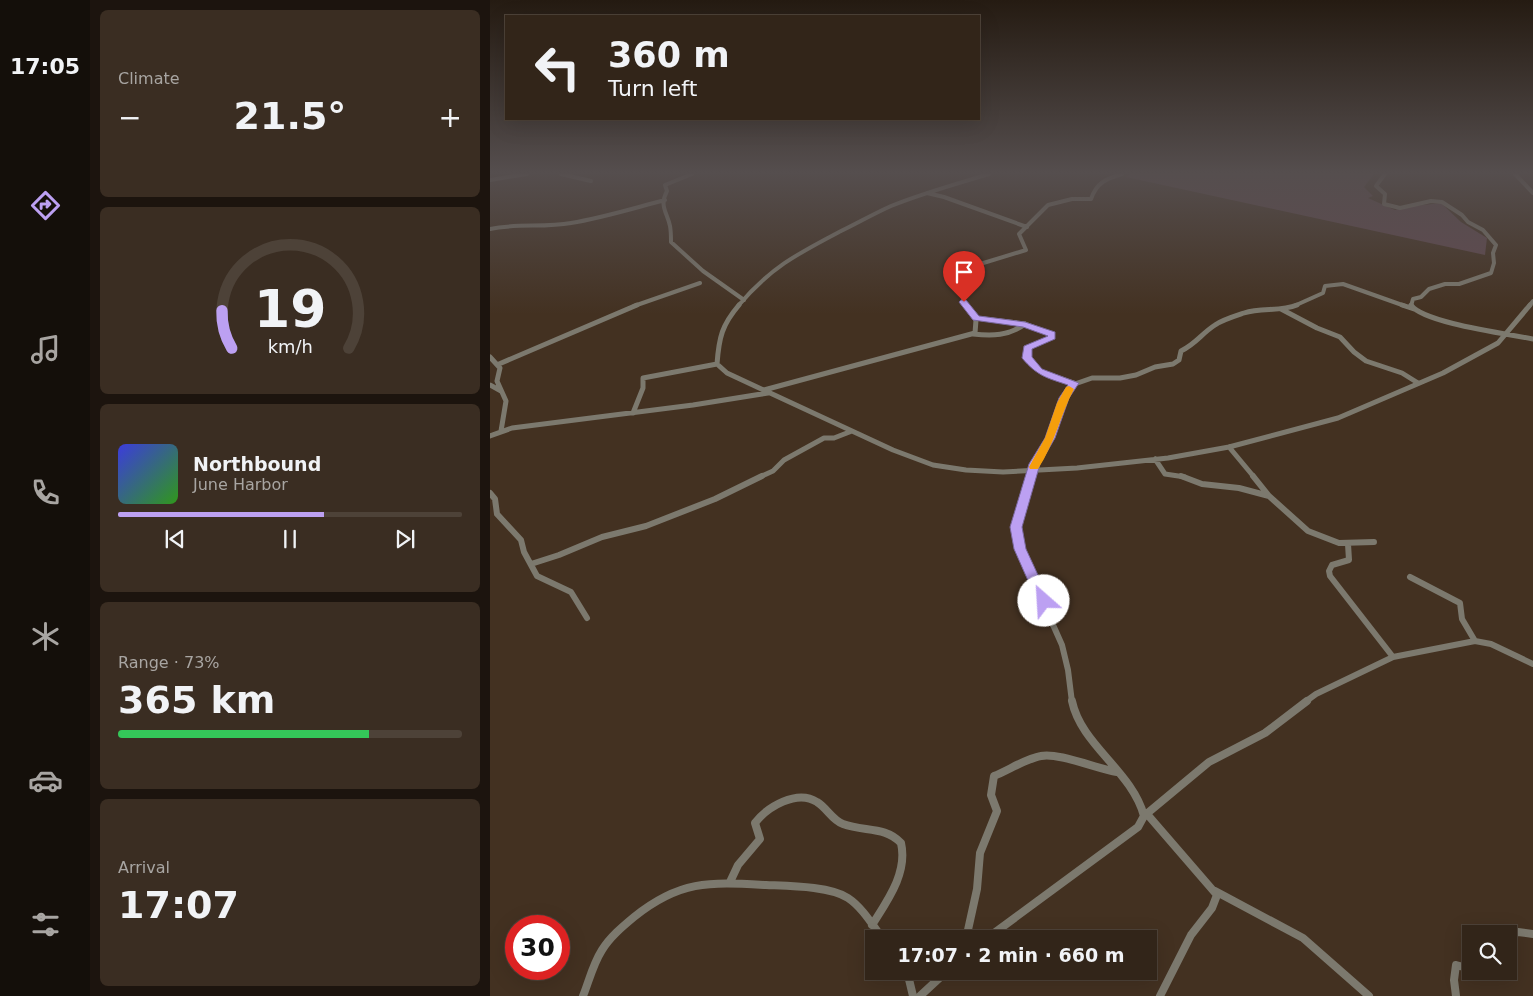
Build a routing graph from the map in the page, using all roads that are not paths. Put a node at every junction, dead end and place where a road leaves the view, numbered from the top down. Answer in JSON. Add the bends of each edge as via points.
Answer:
{"nodes":[{"id":1,"x":582,"y":220,"type":"edge"},
{"id":2,"x":667,"y":220,"type":"edge"},
{"id":3,"x":861,"y":220,"type":"edge"},
{"id":4,"x":1009,"y":220,"type":"edge"},
{"id":5,"x":1033,"y":220,"type":"edge"},
{"id":6,"x":1467,"y":220,"type":"edge"},
{"id":7,"x":1027,"y":227,"type":"junction"},
{"id":8,"x":490,"y":229,"type":"edge"},
{"id":9,"x":700,"y":283,"type":"dead end"},
{"id":10,"x":744,"y":300,"type":"junction"},
{"id":11,"x":1533,"y":301,"type":"edge"},
{"id":12,"x":1280,"y":308,"type":"junction"},
{"id":13,"x":1414,"y":309,"type":"junction"},
{"id":14,"x":976,"y":318,"type":"junction"},
{"id":15,"x":1025,"y":324,"type":"junction"},
{"id":16,"x":973,"y":334,"type":"junction"},
{"id":17,"x":1504,"y":334,"type":"junction"},
{"id":18,"x":1533,"y":339,"type":"edge"},
{"id":19,"x":490,"y":357,"type":"edge"},
{"id":20,"x":499,"y":364,"type":"junction"},
{"id":21,"x":717,"y":364,"type":"junction"},
{"id":22,"x":1074,"y":383,"type":"junction"},
{"id":23,"x":1418,"y":383,"type":"junction"},
{"id":24,"x":490,"y":385,"type":"edge"},
{"id":25,"x":501,"y":391,"type":"junction"},
{"id":26,"x":766,"y":391,"type":"junction"},
{"id":27,"x":632,"y":413,"type":"junction"},
{"id":28,"x":852,"y":430,"type":"junction"},
{"id":29,"x":501,"y":431,"type":"junction"},
{"id":30,"x":490,"y":436,"type":"edge"},
{"id":31,"x":1228,"y":447,"type":"junction"},
{"id":32,"x":1155,"y":459,"type":"junction"},
{"id":33,"x":1033,"y":471,"type":"junction"},
{"id":34,"x":490,"y":493,"type":"edge"},
{"id":35,"x":1270,"y":496,"type":"junction"},
{"id":36,"x":498,"y":514,"type":"junction"},
{"id":37,"x":490,"y":517,"type":"edge"},
{"id":38,"x":1374,"y":542,"type":"dead end"},
{"id":39,"x":1348,"y":544,"type":"junction"},
{"id":40,"x":530,"y":564,"type":"junction"},
{"id":41,"x":1410,"y":577,"type":"dead end"},
{"id":42,"x":587,"y":618,"type":"dead end"},
{"id":43,"x":1475,"y":641,"type":"junction"},
{"id":44,"x":1393,"y":657,"type":"junction"},
{"id":45,"x":1533,"y":664,"type":"edge"},
{"id":46,"x":1118,"y":772,"type":"junction"},
{"id":47,"x":1145,"y":815,"type":"junction"},
{"id":48,"x":730,"y":882,"type":"junction"},
{"id":49,"x":1214,"y":890,"type":"junction"},
{"id":50,"x":872,"y":925,"type":"junction"},
{"id":51,"x":876,"y":930,"type":"edge"},
{"id":52,"x":968,"y":930,"type":"edge"},
{"id":53,"x":998,"y":930,"type":"edge"},
{"id":54,"x":1517,"y":932,"type":"edge"},
{"id":55,"x":1533,"y":934,"type":"edge"},
{"id":56,"x":1462,"y":967,"type":"edge"},
{"id":57,"x":910,"y":980,"type":"edge"},
{"id":58,"x":937,"y":980,"type":"edge"},
{"id":59,"x":583,"y":996,"type":"edge"},
{"id":60,"x":914,"y":996,"type":"edge"},
{"id":61,"x":920,"y":996,"type":"edge"},
{"id":62,"x":1160,"y":996,"type":"edge"},
{"id":63,"x":1369,"y":996,"type":"edge"},
{"id":64,"x":1456,"y":996,"type":"edge"}],
"edges":[{"from":1,"to":8,"type":"street","via":[[539,227]]},
{"from":2,"to":10,"type":"street","via":[[672,243]]},
{"from":3,"to":10,"type":"street","via":[[804,250],[768,274]]},
{"from":4,"to":7,"type":"street"},
{"from":5,"to":7,"type":"street"},
{"from":6,"to":13,"type":"street","via":[[1483,230],[1496,246],[1492,273],[1430,289],[1413,299],[1411,306]]},
{"from":7,"to":14,"type":"street","via":[[1018,236],[1026,250],[980,264],[980,280],[963,298]]},
{"from":9,"to":20,"type":"street","via":[[636,305]]},
{"from":10,"to":21,"type":"street","via":[[724,323]]},
{"from":11,"to":17,"type":"street"},
{"from":12,"to":13,"type":"street","via":[[1313,299],[1323,293],[1325,286],[1337,284]]},
{"from":12,"to":22,"type":"street","via":[[1244,313],[1215,325],[1194,345],[1181,351],[1179,360],[1173,364],[1127,377],[1092,378]]},
{"from":12,"to":23,"type":"street","via":[[1340,338],[1370,363],[1402,373]]},
{"from":13,"to":17,"type":"street","via":[[1453,323]]},
{"from":14,"to":15,"type":"street"},
{"from":14,"to":16,"type":"street","via":[[977,327]]},
{"from":15,"to":16,"type":"street","via":[[1000,335]]},
{"from":15,"to":22,"type":"street","via":[[1053,336],[1028,348],[1026,353],[1030,362],[1049,376]]},
{"from":16,"to":26,"type":"street","via":[[934,342]]},
{"from":17,"to":18,"type":"street"},
{"from":17,"to":23,"type":"street","via":[[1500,341],[1473,357]]},
{"from":19,"to":20,"type":"street"},
{"from":20,"to":25,"type":"street","via":[[501,371],[497,381]]},
{"from":21,"to":26,"type":"street","via":[[728,373]]},
{"from":21,"to":27,"type":"street","via":[[643,378],[643,388]]},
{"from":22,"to":33,"type":"street","via":[[1064,398],[1050,438]]},
{"from":23,"to":31,"type":"street","via":[[1338,418]]},
{"from":24,"to":25,"type":"street"},
{"from":25,"to":29,"type":"street","via":[[506,409]]},
{"from":26,"to":27,"type":"street"},
{"from":26,"to":28,"type":"street"},
{"from":27,"to":29,"type":"street"},
{"from":28,"to":33,"type":"street","via":[[933,465],[984,471]]},
{"from":28,"to":40,"type":"street","via":[[818,441],[784,460],[773,471],[715,499],[646,526],[602,537]]},
{"from":29,"to":30,"type":"street"},
{"from":31,"to":32,"type":"street"},
{"from":31,"to":35,"type":"street"},
{"from":32,"to":33,"type":"street"},
{"from":32,"to":35,"type":"street","via":[[1165,474]]},
{"from":33,"to":46,"type":"street","via":[[1016,527],[1020,549],[1059,633],[1068,663],[1073,709],[1085,731]]},
{"from":34,"to":36,"type":"street"},
{"from":35,"to":39,"type":"street","via":[[1308,532]]},
{"from":36,"to":37,"type":"street"},
{"from":36,"to":40,"type":"street","via":[[520,538]]},
{"from":38,"to":39,"type":"street"},
{"from":39,"to":44,"type":"street","via":[[1349,560],[1332,565],[1328,571]]},
{"from":40,"to":42,"type":"street","via":[[539,578],[574,595]]},
{"from":41,"to":43,"type":"street","via":[[1460,603],[1462,619]]},
{"from":43,"to":44,"type":"street"},
{"from":43,"to":45,"type":"street","via":[[1491,644]]},
{"from":44,"to":47,"type":"street","via":[[1316,694],[1264,733],[1209,762]]},
{"from":46,"to":47,"type":"street","via":[[1141,803]]},
{"from":46,"to":52,"type":"street","via":[[1076,760],[1042,755],[994,776],[991,795],[996,811],[980,853],[977,890]]},
{"from":47,"to":49,"type":"street"},
{"from":47,"to":53,"type":"street","via":[[1138,827]]},
{"from":48,"to":50,"type":"street","via":[[828,890],[853,903]]},
{"from":48,"to":50,"type":"street","via":[[738,865],[760,839],[755,822],[758,818],[785,803],[809,798],[845,825],[886,833],[901,843],[904,854],[898,876]]},
{"from":48,"to":59,"type":"street","via":[[686,886],[664,896],[634,918],[610,938],[597,957]]},
{"from":49,"to":62,"type":"street","via":[[1216,902],[1192,934]]},
{"from":49,"to":63,"type":"street","via":[[1303,938]]},
{"from":50,"to":51,"type":"street"},
{"from":54,"to":55,"type":"street"},
{"from":56,"to":64,"type":"street","via":[[1456,965]]},
{"from":57,"to":60,"type":"street"},
{"from":58,"to":61,"type":"street"}]}
